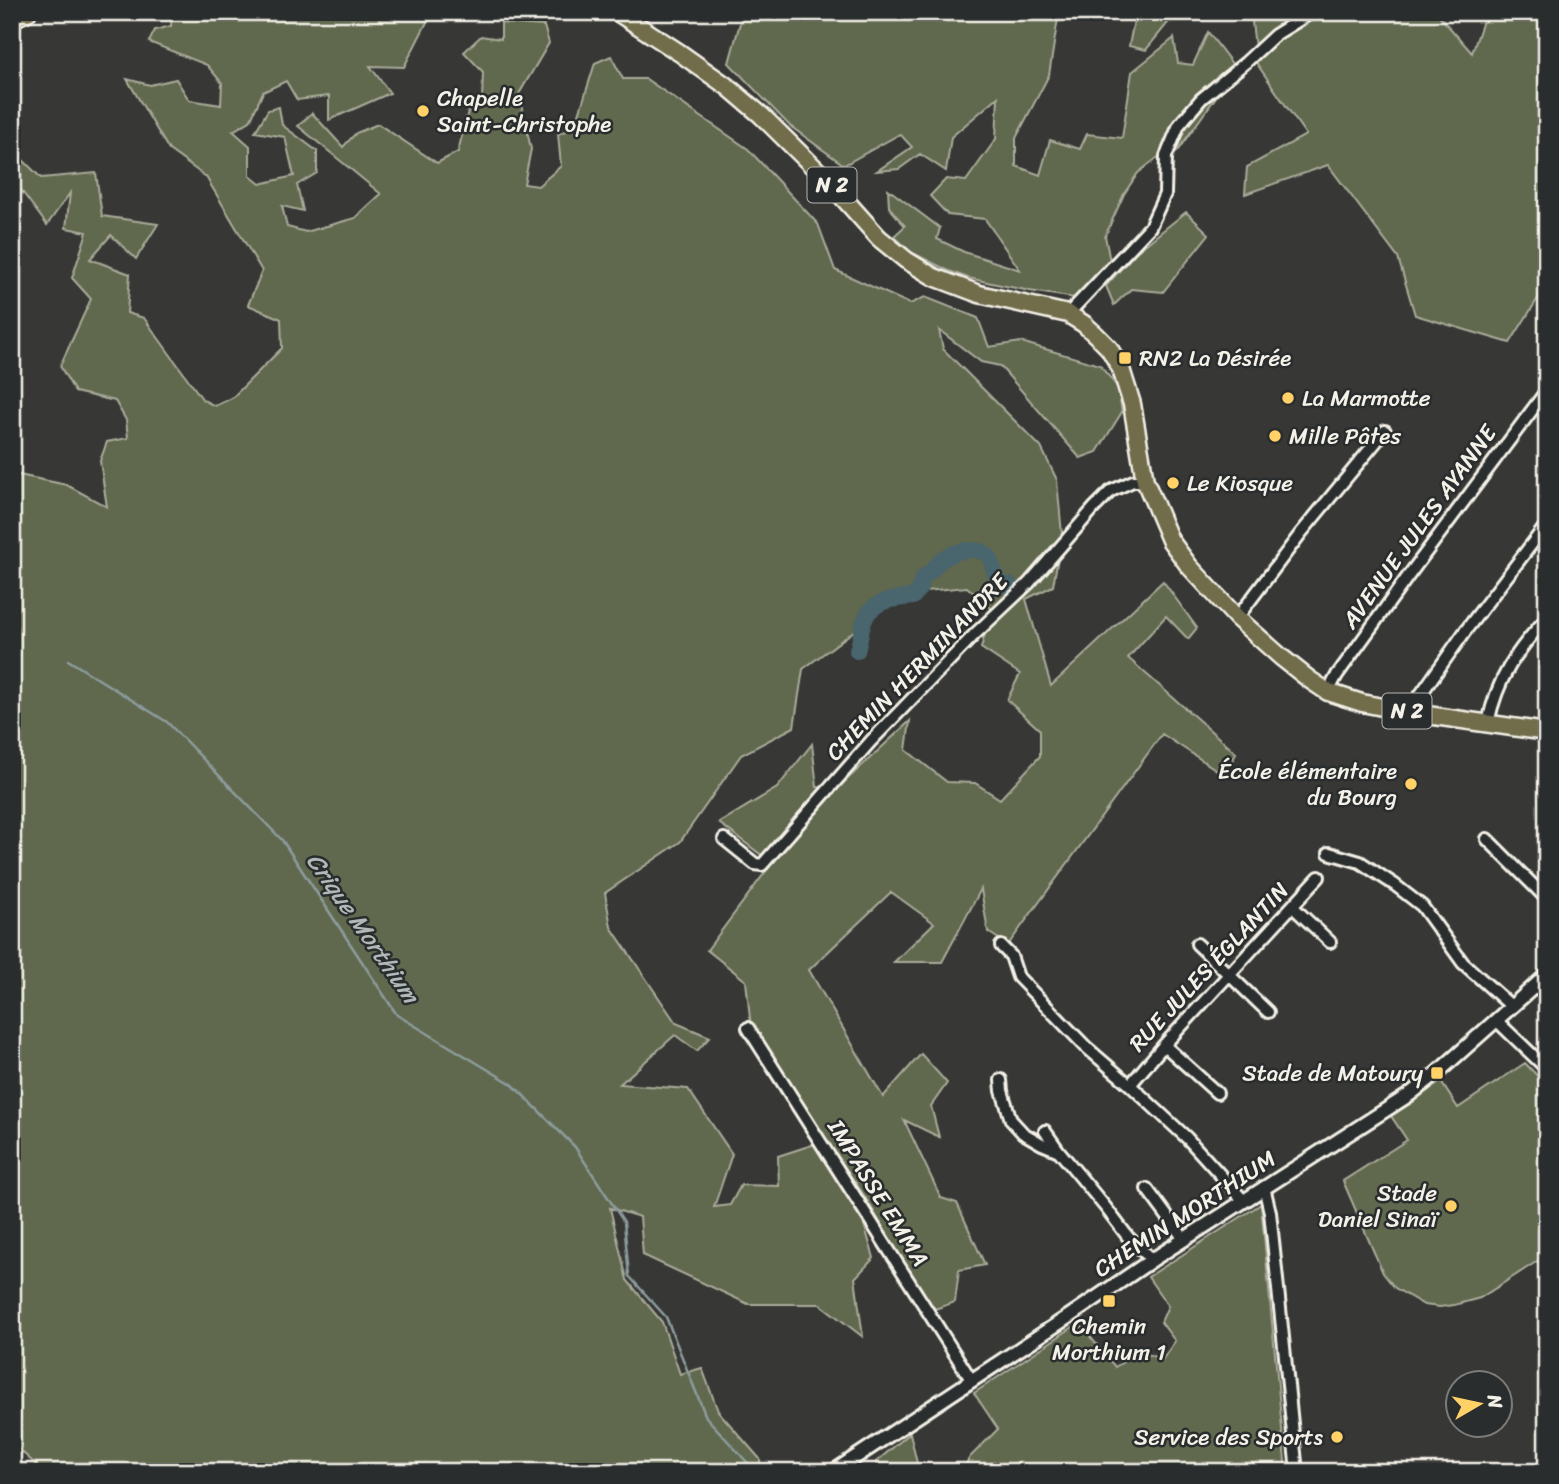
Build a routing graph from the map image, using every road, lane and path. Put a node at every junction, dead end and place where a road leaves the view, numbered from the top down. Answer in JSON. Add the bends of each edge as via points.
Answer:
{"nodes":[{"id":1,"x":28,"y":12,"type":"edge"},
{"id":2,"x":617,"y":12,"type":"edge"},
{"id":3,"x":1312,"y":12,"type":"edge"},
{"id":4,"x":12,"y":19,"type":"edge"},
{"id":5,"x":1068,"y":314,"type":"junction"},
{"id":6,"x":1547,"y":390,"type":"edge"},
{"id":7,"x":1385,"y":432,"type":"dead end"},
{"id":8,"x":1145,"y":481,"type":"junction"},
{"id":9,"x":1547,"y":524,"type":"edge"},
{"id":10,"x":1237,"y":618,"type":"junction"},
{"id":11,"x":1547,"y":618,"type":"edge"},
{"id":12,"x":1328,"y":692,"type":"junction"},
{"id":13,"x":1413,"y":713,"type":"junction"},
{"id":14,"x":1488,"y":723,"type":"junction"},
{"id":15,"x":1547,"y":732,"type":"edge"},
{"id":16,"x":1487,"y":838,"type":"dead end"},
{"id":17,"x":724,"y":839,"type":"dead end"},
{"id":18,"x":1329,"y":853,"type":"dead end"},
{"id":19,"x":1319,"y":877,"type":"dead end"},
{"id":20,"x":1547,"y":899,"type":"edge"},
{"id":21,"x":1293,"y":907,"type":"junction"},
{"id":22,"x":1330,"y":942,"type":"dead end"},
{"id":23,"x":1197,"y":944,"type":"dead end"},
{"id":24,"x":1001,"y":946,"type":"dead end"},
{"id":25,"x":1230,"y":975,"type":"junction"},
{"id":26,"x":1547,"y":975,"type":"edge"},
{"id":27,"x":1511,"y":1006,"type":"junction"},
{"id":28,"x":1268,"y":1012,"type":"dead end"},
{"id":29,"x":1496,"y":1020,"type":"junction"},
{"id":30,"x":748,"y":1028,"type":"dead end"},
{"id":31,"x":1164,"y":1045,"type":"junction"},
{"id":32,"x":1547,"y":1069,"type":"edge"},
{"id":33,"x":1001,"y":1080,"type":"dead end"},
{"id":34,"x":1130,"y":1085,"type":"junction"},
{"id":35,"x":1217,"y":1093,"type":"dead end"},
{"id":36,"x":1045,"y":1131,"type":"dead end"},
{"id":37,"x":1059,"y":1151,"type":"junction"},
{"id":38,"x":1264,"y":1187,"type":"junction"},
{"id":39,"x":1147,"y":1189,"type":"dead end"},
{"id":40,"x":1244,"y":1201,"type":"junction"},
{"id":41,"x":1184,"y":1239,"type":"junction"},
{"id":42,"x":1152,"y":1260,"type":"junction"},
{"id":43,"x":972,"y":1381,"type":"junction"},
{"id":44,"x":834,"y":1472,"type":"edge"},
{"id":45,"x":1297,"y":1472,"type":"edge"}],
"edges":[{"from":1,"to":4,"type":"main road"},
{"from":2,"to":5,"type":"main road","number":"N 2","via":[[729,87],[906,260],[934,277],[979,293]]},
{"from":3,"to":5,"type":"street","via":[[1275,35],[1201,99],[1180,125],[1166,156],[1165,194],[1150,228]]},
{"from":5,"to":8,"type":"main road","number":"N 2","via":[[1109,348],[1121,369]]},
{"from":6,"to":12,"type":"street","name":"AVENUE JULES AYANNE"},
{"from":7,"to":10,"type":"street"},
{"from":8,"to":10,"type":"main road","number":"N 2","via":[[1170,540]]},
{"from":8,"to":17,"type":"street","name":"CHEMIN HERMINANDRE","via":[[1111,491],[1094,508],[1029,583],[872,741],[762,865]]},
{"from":9,"to":13,"type":"street","via":[[1466,630],[1416,701]]},
{"from":10,"to":12,"type":"main road","number":"N 2"},
{"from":11,"to":14,"type":"street","via":[[1509,663]]},
{"from":12,"to":13,"type":"main road","number":"N 2"},
{"from":13,"to":14,"type":"main road","number":"N 2"},
{"from":14,"to":15,"type":"main road","number":"N 2"},
{"from":16,"to":20,"type":"street"},
{"from":18,"to":27,"type":"street","via":[[1360,862],[1422,906],[1463,963]]},
{"from":19,"to":21,"type":"street","name":"RUE JULES ÉGLANTIN"},
{"from":21,"to":22,"type":"street"},
{"from":21,"to":25,"type":"street","name":"RUE JULES ÉGLANTIN"},
{"from":23,"to":25,"type":"street"},
{"from":24,"to":34,"type":"street","via":[[1012,956],[1018,977]]},
{"from":25,"to":28,"type":"street"},
{"from":25,"to":31,"type":"street","name":"RUE JULES ÉGLANTIN"},
{"from":26,"to":27,"type":"street","name":"CHEMIN MORTHIUM"},
{"from":27,"to":29,"type":"street","name":"CHEMIN MORTHIUM"},
{"from":29,"to":32,"type":"street"},
{"from":29,"to":38,"type":"street","name":"CHEMIN MORTHIUM","via":[[1409,1095]]},
{"from":30,"to":43,"type":"street","name":"IMPASSE EMMA"},
{"from":31,"to":34,"type":"street","name":"RUE JULES ÉGLANTIN"},
{"from":31,"to":35,"type":"street"},
{"from":33,"to":37,"type":"street","via":[[1011,1120],[1023,1133]]},
{"from":34,"to":40,"type":"street","via":[[1187,1138]]},
{"from":36,"to":37,"type":"street"},
{"from":37,"to":42,"type":"street"},
{"from":38,"to":40,"type":"street","name":"CHEMIN MORTHIUM"},
{"from":38,"to":45,"type":"street"},
{"from":39,"to":41,"type":"street"},
{"from":40,"to":41,"type":"street","name":"CHEMIN MORTHIUM"},
{"from":41,"to":42,"type":"street","name":"CHEMIN MORTHIUM"},
{"from":42,"to":43,"type":"street","name":"CHEMIN MORTHIUM"},
{"from":43,"to":44,"type":"street","name":"CHEMIN MORTHIUM"}]}
